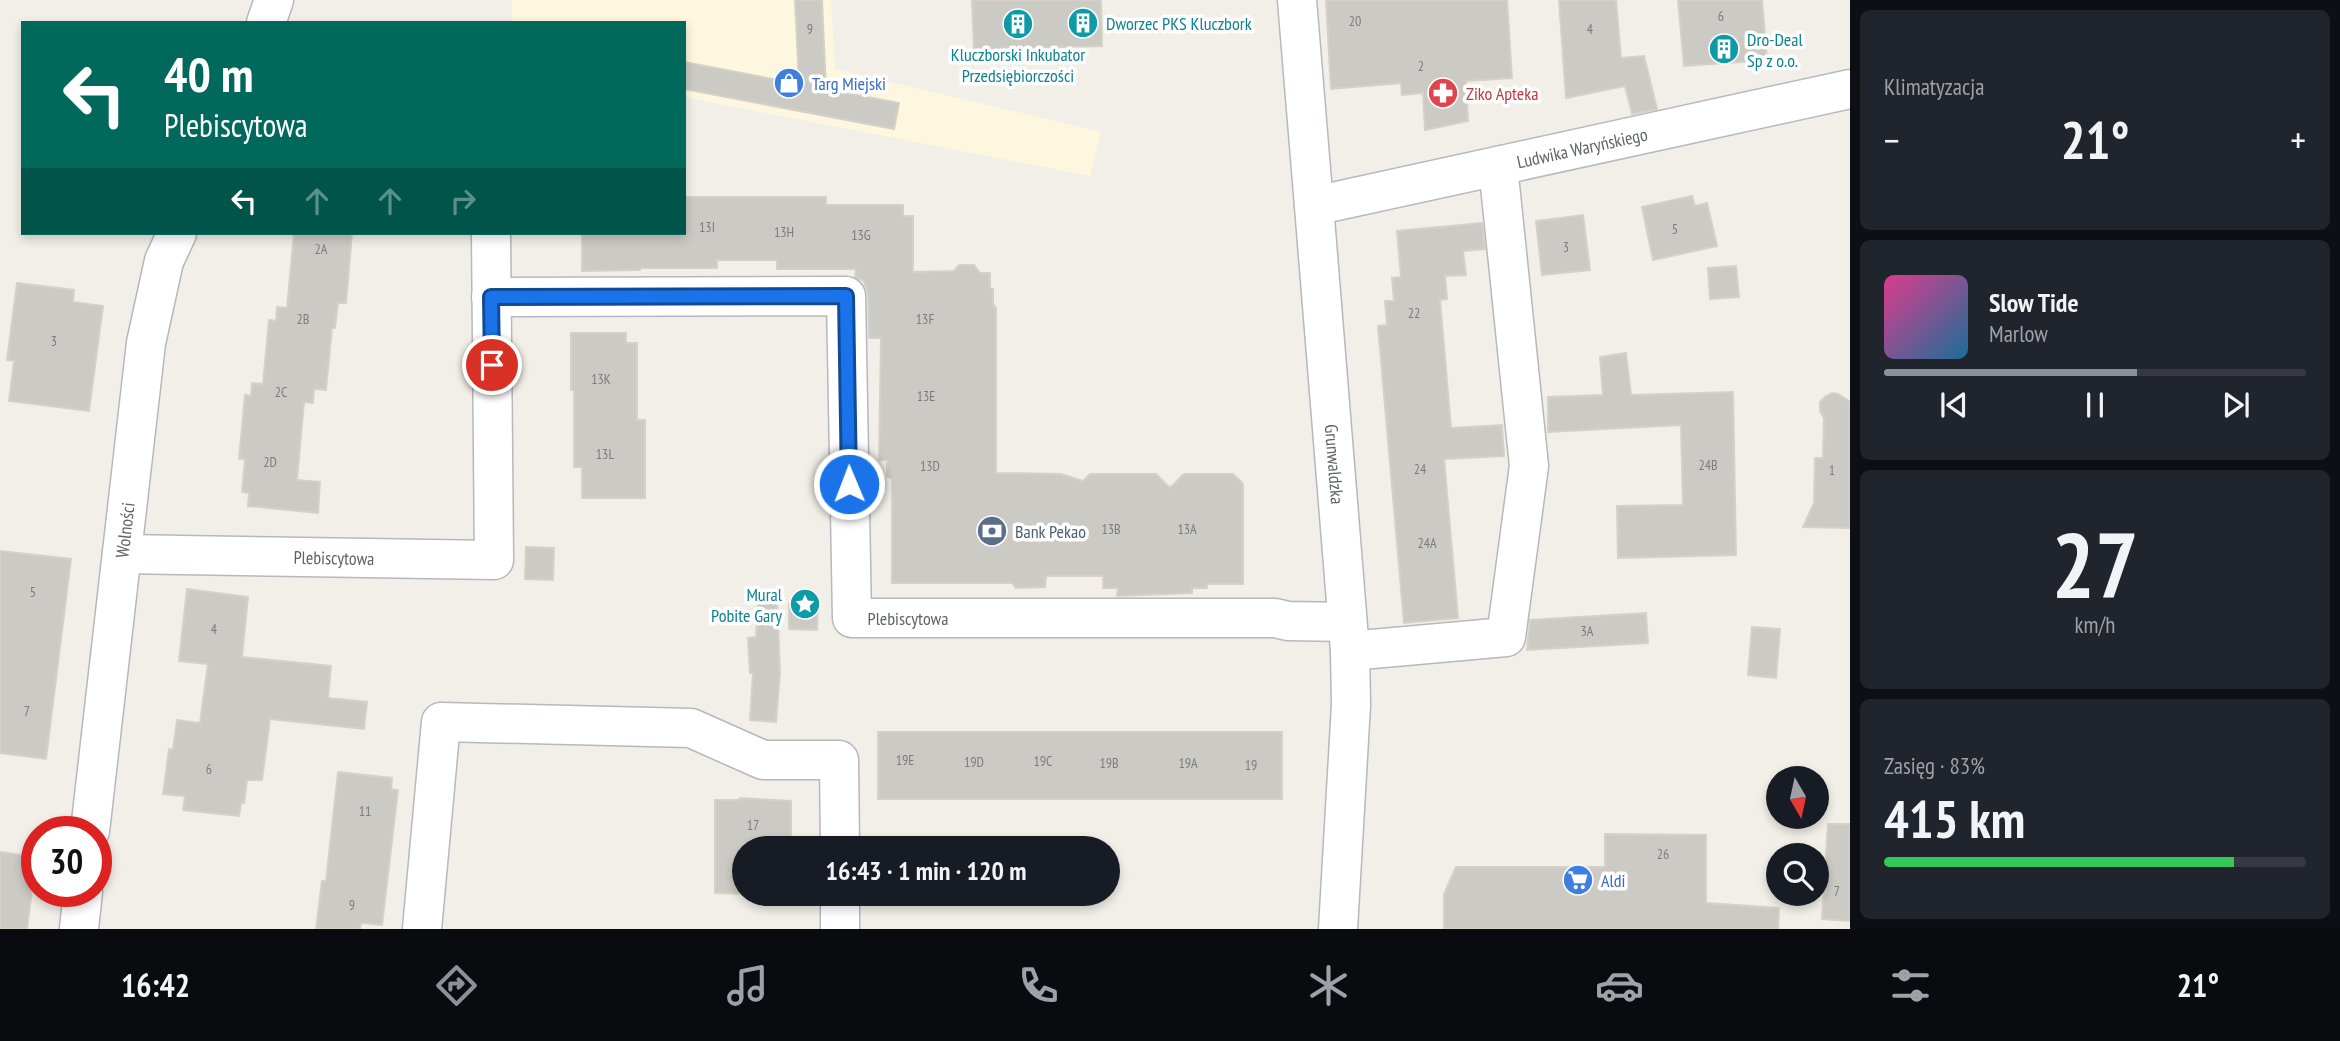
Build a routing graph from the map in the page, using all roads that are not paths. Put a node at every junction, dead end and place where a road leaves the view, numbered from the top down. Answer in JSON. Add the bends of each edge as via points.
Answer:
{"nodes":[{"id":1,"x":274,"y":0,"type":"edge"},
{"id":2,"x":1297,"y":0,"type":"edge"},
{"id":3,"x":267,"y":21,"type":"edge"},
{"id":4,"x":1850,"y":89,"type":"edge"},
{"id":5,"x":1498,"y":166,"type":"junction"},
{"id":6,"x":1314,"y":206,"type":"junction"},
{"id":7,"x":176,"y":235,"type":"edge"},
{"id":8,"x":491,"y":235,"type":"edge"},
{"id":9,"x":491,"y":297,"type":"junction"},
{"id":10,"x":122,"y":554,"type":"junction"},
{"id":11,"x":1348,"y":637,"type":"junction"},
{"id":12,"x":92,"y":816,"type":"edge"},
{"id":13,"x":840,"y":836,"type":"edge"},
{"id":14,"x":840,"y":906,"type":"edge"},
{"id":15,"x":81,"y":907,"type":"edge"},
{"id":16,"x":79,"y":929,"type":"edge"},
{"id":17,"x":422,"y":929,"type":"edge"},
{"id":18,"x":840,"y":929,"type":"edge"},
{"id":19,"x":1338,"y":929,"type":"edge"}],
"edges":[{"from":1,"to":3,"type":"street"},
{"from":2,"to":6,"type":"street","name":"Grunwaldzka"},
{"from":4,"to":5,"type":"street","name":"Ludwika Waryńskiego"},
{"from":5,"to":6,"type":"street","name":"Ludwika Waryńskiego"},
{"from":5,"to":11,"type":"street","via":[[1529,466],[1506,637]]},
{"from":6,"to":11,"type":"street","name":"Grunwaldzka"},
{"from":7,"to":10,"type":"street","name":"Wolności","via":[[164,261],[146,342]]},
{"from":8,"to":9,"type":"street","name":"Plebiscytowa"},
{"from":9,"to":10,"type":"street","name":"Plebiscytowa","via":[[494,560]]},
{"from":9,"to":11,"type":"street","name":"Plebiscytowa","via":[[846,296],[852,618],[1275,618]]},
{"from":10,"to":12,"type":"street","name":"Wolności"},
{"from":11,"to":19,"type":"street","name":"Grunwaldzka","via":[[1352,705]]},
{"from":13,"to":17,"type":"street","via":[[839,760],[763,760],[691,727],[441,722]]},
{"from":14,"to":18,"type":"street"},
{"from":15,"to":16,"type":"street"}]}
